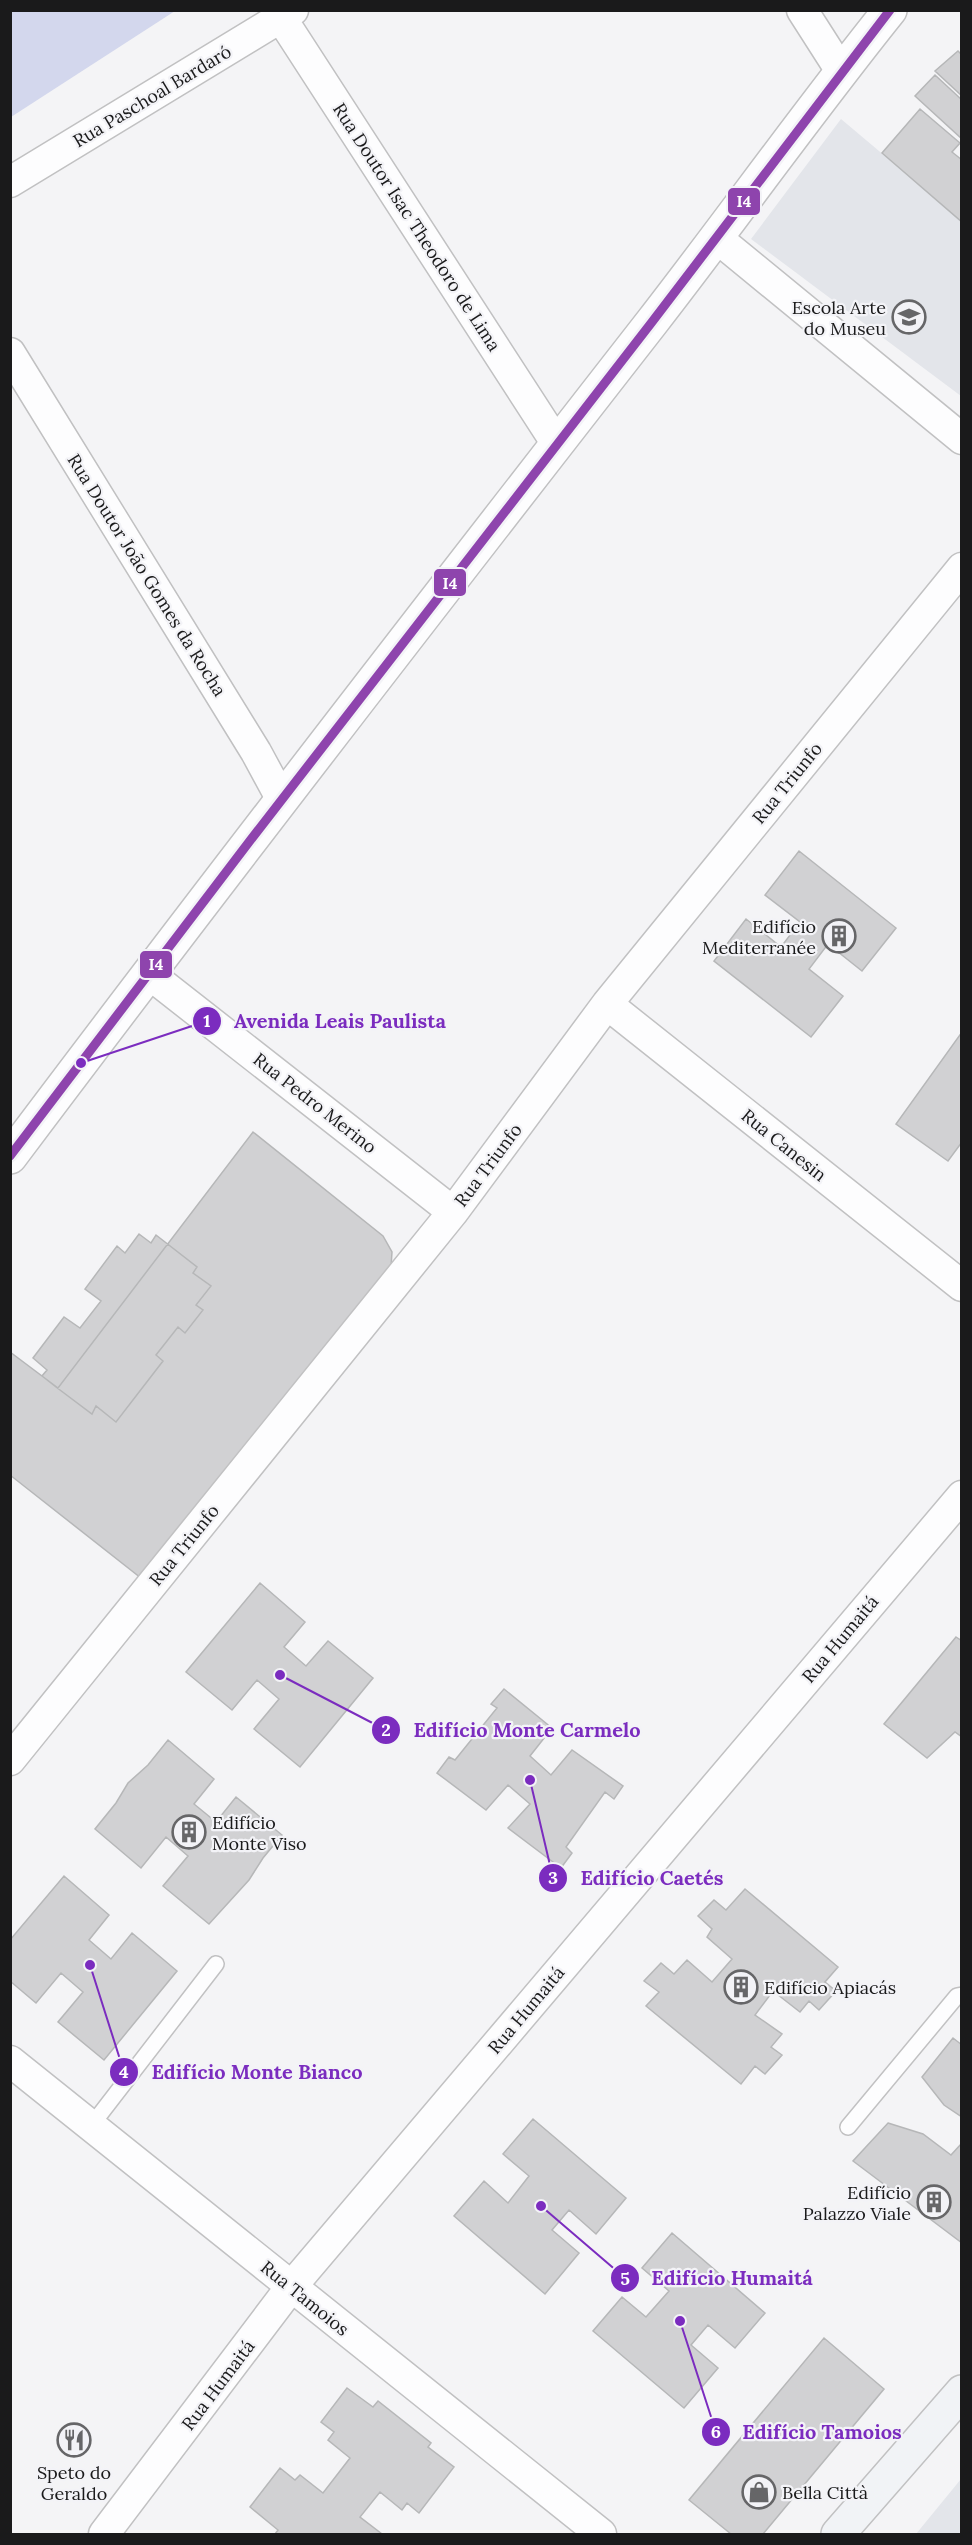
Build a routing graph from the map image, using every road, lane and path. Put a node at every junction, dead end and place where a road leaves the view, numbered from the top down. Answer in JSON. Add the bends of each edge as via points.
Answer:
{"nodes":[{"id":1,"x":802,"y":10,"type":"edge"},
{"id":2,"x":890,"y":10,"type":"edge"},
{"id":3,"x":283,"y":13,"type":"edge"},
{"id":4,"x":841,"y":71,"type":"junction"},
{"id":5,"x":10,"y":182,"type":"edge"},
{"id":6,"x":717,"y":238,"type":"junction"},
{"id":7,"x":10,"y":352,"type":"edge"},
{"id":8,"x":962,"y":439,"type":"edge"},
{"id":9,"x":557,"y":444,"type":"junction"},
{"id":10,"x":962,"y":568,"type":"edge"},
{"id":11,"x":282,"y":800,"type":"junction"},
{"id":12,"x":148,"y":973,"type":"junction"},
{"id":13,"x":608,"y":1004,"type":"junction"},
{"id":14,"x":10,"y":1158,"type":"edge"},
{"id":15,"x":453,"y":1212,"type":"junction"},
{"id":16,"x":962,"y":1286,"type":"edge"},
{"id":17,"x":962,"y":1496,"type":"edge"},
{"id":18,"x":10,"y":1760,"type":"edge"},
{"id":19,"x":216,"y":1964,"type":"dead end"},
{"id":20,"x":962,"y":1995,"type":"edge"},
{"id":21,"x":10,"y":2061,"type":"edge"},
{"id":22,"x":91,"y":2126,"type":"junction"},
{"id":23,"x":848,"y":2127,"type":"dead end"},
{"id":24,"x":291,"y":2288,"type":"junction"},
{"id":25,"x":958,"y":2402,"type":"edge"},
{"id":26,"x":105,"y":2535,"type":"edge"},
{"id":27,"x":601,"y":2535,"type":"edge"},
{"id":28,"x":838,"y":2535,"type":"edge"}],
"edges":[{"from":1,"to":4,"type":"street"},
{"from":2,"to":4,"type":"street"},
{"from":3,"to":5,"type":"street","name":"Rua Paschoal Bardaró"},
{"from":3,"to":9,"type":"street","name":"Rua Doutor Isac Theodoro de Lima"},
{"from":4,"to":6,"type":"street"},
{"from":6,"to":8,"type":"street"},
{"from":6,"to":9,"type":"street"},
{"from":7,"to":11,"type":"street","name":"Rua Doutor João Gomes da Rocha"},
{"from":9,"to":11,"type":"street"},
{"from":10,"to":13,"type":"street","name":"Rua Triunfo"},
{"from":11,"to":12,"type":"street"},
{"from":12,"to":14,"type":"street"},
{"from":12,"to":15,"type":"street","name":"Rua Pedro Merino"},
{"from":13,"to":15,"type":"street","name":"Rua Triunfo"},
{"from":13,"to":16,"type":"street","name":"Rua Canesin"},
{"from":15,"to":18,"type":"street","name":"Rua Triunfo"},
{"from":17,"to":24,"type":"street","name":"Rua Humaitá"},
{"from":19,"to":22,"type":"lane"},
{"from":20,"to":23,"type":"lane","via":[[957,1996]]},
{"from":21,"to":22,"type":"street","name":"Rua Tamoios"},
{"from":22,"to":24,"type":"street","name":"Rua Tamoios"},
{"from":24,"to":26,"type":"street","name":"Rua Humaitá"},
{"from":24,"to":27,"type":"street","name":"Rua Tamoios"},
{"from":25,"to":28,"type":"main road"}]}
